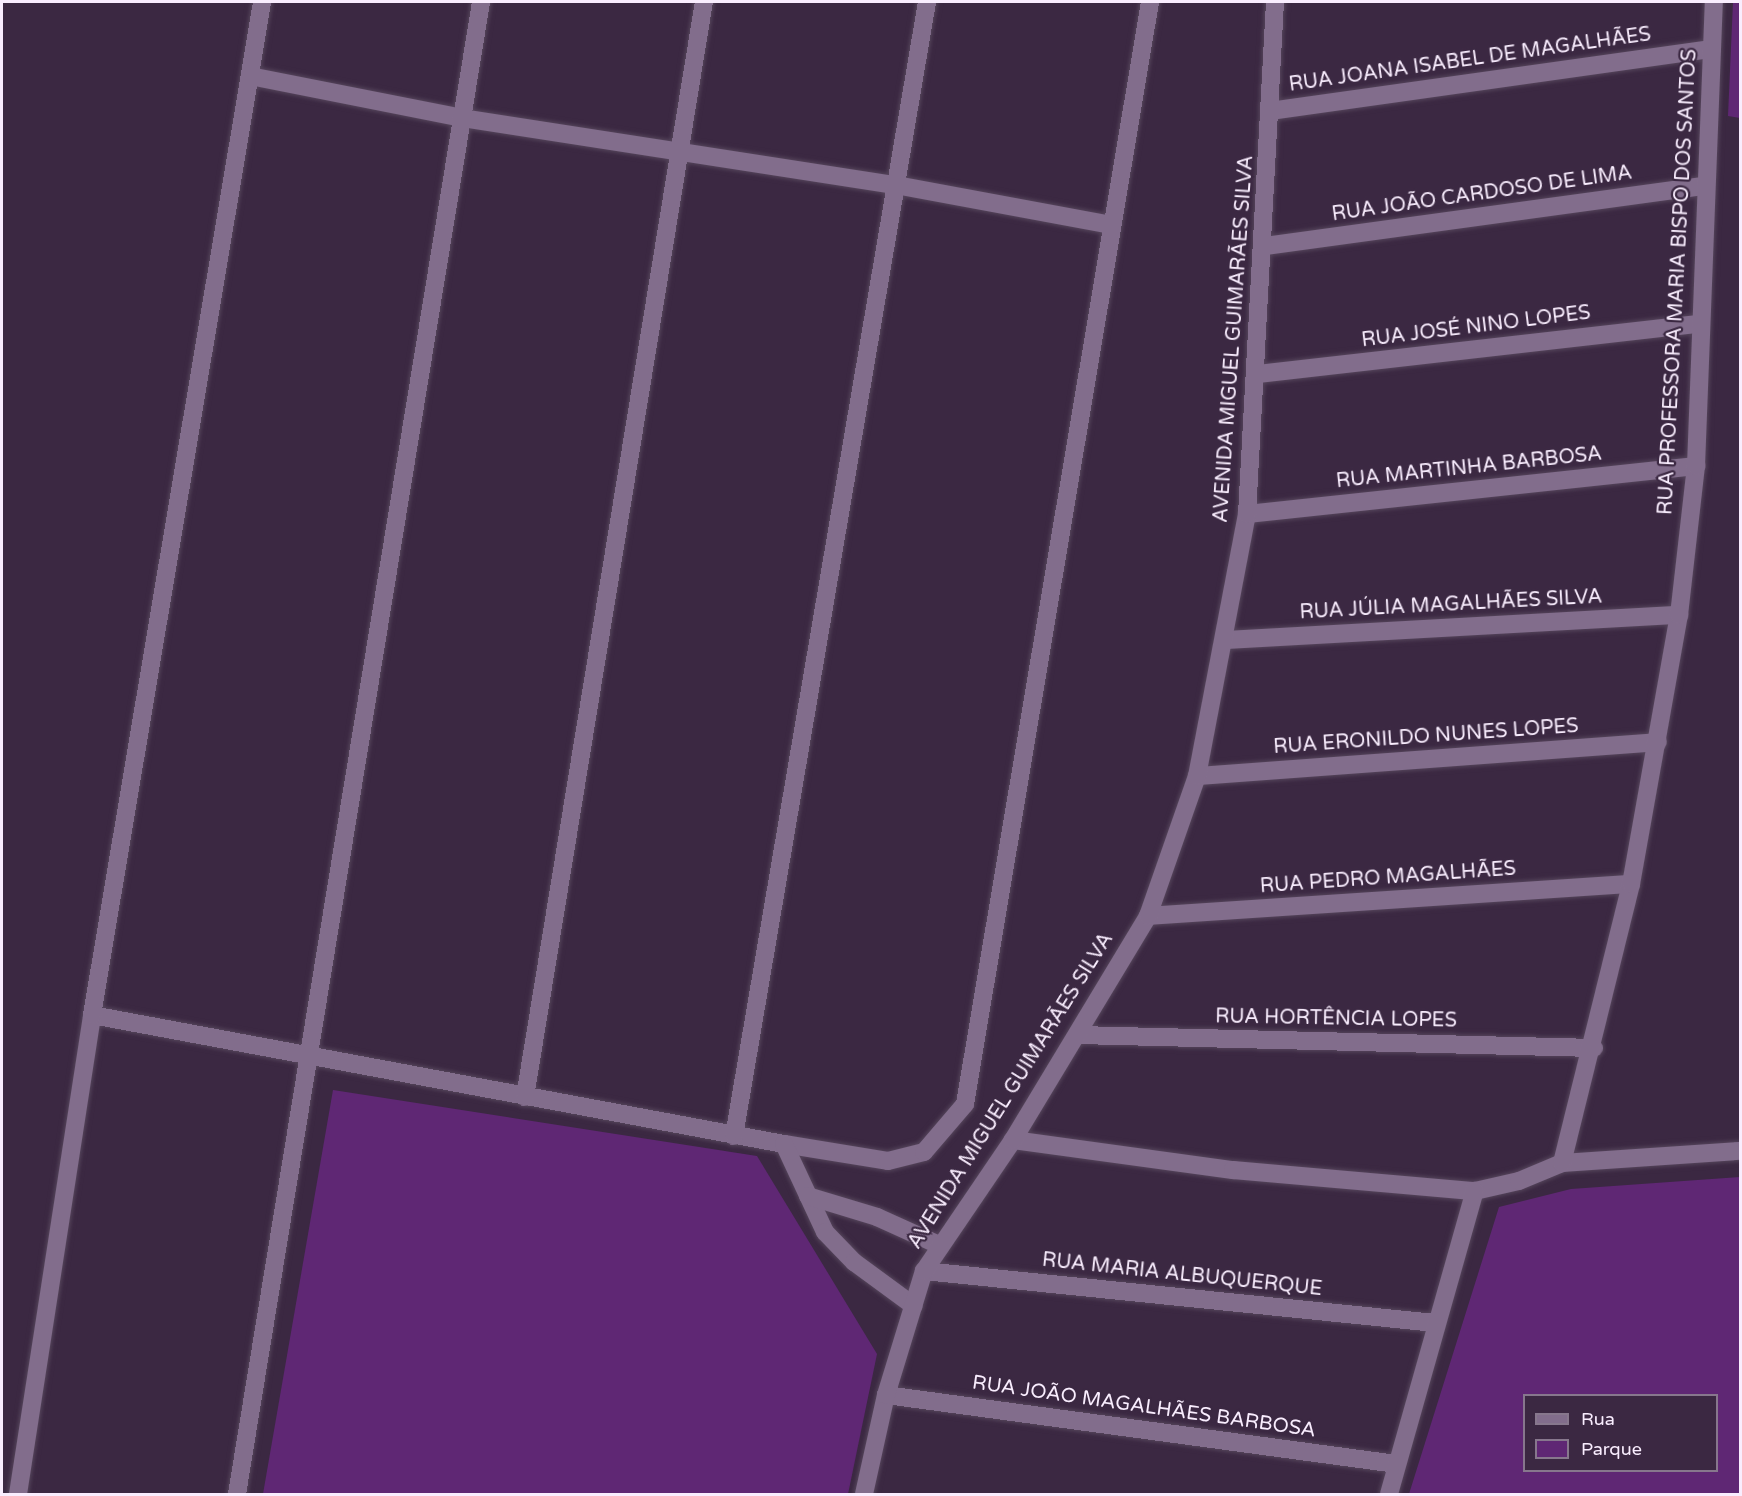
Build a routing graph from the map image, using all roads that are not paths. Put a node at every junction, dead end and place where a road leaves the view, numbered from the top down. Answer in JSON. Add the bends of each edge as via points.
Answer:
{"nodes":[{"id":1,"x":262,"y":2,"type":"edge"},
{"id":2,"x":481,"y":2,"type":"edge"},
{"id":3,"x":704,"y":2,"type":"edge"},
{"id":4,"x":927,"y":2,"type":"edge"},
{"id":5,"x":1150,"y":2,"type":"edge"},
{"id":6,"x":1275,"y":2,"type":"edge"},
{"id":7,"x":1714,"y":2,"type":"edge"},
{"id":8,"x":1712,"y":49,"type":"junction"},
{"id":9,"x":250,"y":76,"type":"junction"},
{"id":10,"x":1270,"y":111,"type":"junction"},
{"id":11,"x":462,"y":118,"type":"junction"},
{"id":12,"x":679,"y":150,"type":"junction"},
{"id":13,"x":896,"y":185,"type":"junction"},
{"id":14,"x":1705,"y":186,"type":"junction"},
{"id":15,"x":1111,"y":225,"type":"junction"},
{"id":16,"x":1265,"y":246,"type":"junction"},
{"id":17,"x":1700,"y":324,"type":"junction"},
{"id":18,"x":1258,"y":374,"type":"junction"},
{"id":19,"x":1696,"y":466,"type":"junction"},
{"id":20,"x":1247,"y":514,"type":"junction"},
{"id":21,"x":1679,"y":615,"type":"junction"},
{"id":22,"x":1226,"y":640,"type":"junction"},
{"id":23,"x":1658,"y":742,"type":"junction"},
{"id":24,"x":1197,"y":776,"type":"junction"},
{"id":25,"x":1631,"y":884,"type":"junction"},
{"id":26,"x":1148,"y":916,"type":"junction"},
{"id":27,"x":92,"y":1015,"type":"junction"},
{"id":28,"x":1078,"y":1035,"type":"junction"},
{"id":29,"x":1593,"y":1048,"type":"junction"},
{"id":30,"x":310,"y":1058,"type":"junction"},
{"id":31,"x":525,"y":1097,"type":"junction"},
{"id":32,"x":734,"y":1136,"type":"junction"},
{"id":33,"x":1012,"y":1140,"type":"junction"},
{"id":34,"x":784,"y":1144,"type":"junction"},
{"id":35,"x":1740,"y":1150,"type":"edge"},
{"id":36,"x":1562,"y":1162,"type":"junction"},
{"id":37,"x":1475,"y":1191,"type":"junction"},
{"id":38,"x":808,"y":1196,"type":"junction"},
{"id":39,"x":939,"y":1245,"type":"junction"},
{"id":40,"x":924,"y":1271,"type":"junction"},
{"id":41,"x":914,"y":1306,"type":"junction"},
{"id":42,"x":1435,"y":1323,"type":"junction"},
{"id":43,"x":886,"y":1395,"type":"junction"},
{"id":44,"x":1396,"y":1464,"type":"junction"},
{"id":45,"x":18,"y":1494,"type":"edge"},
{"id":46,"x":237,"y":1494,"type":"edge"},
{"id":47,"x":864,"y":1494,"type":"edge"},
{"id":48,"x":1389,"y":1494,"type":"edge"}],
"edges":[{"from":1,"to":9,"type":"street"},
{"from":2,"to":11,"type":"street"},
{"from":3,"to":12,"type":"street"},
{"from":4,"to":13,"type":"street"},
{"from":5,"to":15,"type":"street"},
{"from":6,"to":10,"type":"street","name":"AVENIDA MIGUEL GUIMARÃES SILVA"},
{"from":7,"to":8,"type":"street","name":"RUA PROFESSORA MARIA BISPO DOS SANTOS"},
{"from":8,"to":10,"type":"street","name":"RUA JOANA ISABEL DE MAGALHÃES"},
{"from":8,"to":14,"type":"street","name":"RUA PROFESSORA MARIA BISPO DOS SANTOS"},
{"from":9,"to":11,"type":"street"},
{"from":9,"to":27,"type":"street"},
{"from":10,"to":16,"type":"street","name":"AVENIDA MIGUEL GUIMARÃES SILVA"},
{"from":11,"to":12,"type":"street"},
{"from":11,"to":30,"type":"street"},
{"from":12,"to":13,"type":"street"},
{"from":12,"to":31,"type":"street"},
{"from":13,"to":15,"type":"street"},
{"from":13,"to":32,"type":"street"},
{"from":14,"to":16,"type":"street","name":"RUA JOÃO CARDOSO DE LIMA"},
{"from":14,"to":17,"type":"street","name":"RUA PROFESSORA MARIA BISPO DOS SANTOS"},
{"from":15,"to":34,"type":"street","via":[[966,1104],[924,1152],[888,1161]]},
{"from":16,"to":18,"type":"street","name":"AVENIDA MIGUEL GUIMARÃES SILVA"},
{"from":17,"to":18,"type":"street","name":"RUA JOSÉ NINO LOPES"},
{"from":17,"to":19,"type":"street","name":"RUA PROFESSORA MARIA BISPO DOS SANTOS"},
{"from":18,"to":20,"type":"street","name":"AVENIDA MIGUEL GUIMARÃES SILVA"},
{"from":19,"to":20,"type":"street","name":"RUA MARTINHA BARBOSA"},
{"from":19,"to":21,"type":"street","name":"RUA PROFESSORA MARIA BISPO DOS SANTOS"},
{"from":20,"to":22,"type":"street","name":"AVENIDA MIGUEL GUIMARÃES SILVA"},
{"from":21,"to":22,"type":"street","name":"RUA JÚLIA MAGALHÃES SILVA"},
{"from":21,"to":23,"type":"street","name":"RUA PROFESSORA MARIA BISPO DOS SANTOS"},
{"from":22,"to":24,"type":"street","name":"AVENIDA MIGUEL GUIMARÃES SILVA"},
{"from":23,"to":24,"type":"street","name":"RUA ERONILDO NUNES LOPES"},
{"from":23,"to":25,"type":"street","name":"RUA PROFESSORA MARIA BISPO DOS SANTOS"},
{"from":24,"to":26,"type":"street","name":"AVENIDA MIGUEL GUIMARÃES SILVA"},
{"from":25,"to":26,"type":"street","name":"RUA PEDRO MAGALHÃES"},
{"from":25,"to":29,"type":"street","name":"RUA PROFESSORA MARIA BISPO DOS SANTOS"},
{"from":26,"to":28,"type":"street","name":"AVENIDA MIGUEL GUIMARÃES SILVA"},
{"from":27,"to":30,"type":"street"},
{"from":27,"to":45,"type":"street"},
{"from":28,"to":29,"type":"street","name":"RUA HORTÊNCIA LOPES"},
{"from":28,"to":33,"type":"street","name":"AVENIDA MIGUEL GUIMARÃES SILVA"},
{"from":29,"to":36,"type":"street","name":"RUA PROFESSORA MARIA BISPO DOS SANTOS"},
{"from":30,"to":31,"type":"street"},
{"from":30,"to":46,"type":"street"},
{"from":31,"to":32,"type":"street"},
{"from":32,"to":34,"type":"street"},
{"from":33,"to":37,"type":"street","via":[[1233,1170]]},
{"from":33,"to":39,"type":"street","name":"AVENIDA MIGUEL GUIMARÃES SILVA"},
{"from":34,"to":38,"type":"street"},
{"from":35,"to":36,"type":"street"},
{"from":36,"to":37,"type":"street","via":[[1519,1181]]},
{"from":37,"to":42,"type":"street"},
{"from":38,"to":39,"type":"street","via":[[877,1217]]},
{"from":38,"to":41,"type":"street","via":[[825,1232],[840,1248]]},
{"from":39,"to":40,"type":"street","name":"AVENIDA MIGUEL GUIMARÃES SILVA"},
{"from":40,"to":41,"type":"street","name":"AVENIDA MIGUEL GUIMARÃES SILVA"},
{"from":40,"to":42,"type":"street","name":"RUA MARIA ALBUQUERQUE"},
{"from":41,"to":43,"type":"street","name":"AVENIDA MIGUEL GUIMARÃES SILVA"},
{"from":42,"to":44,"type":"street"},
{"from":43,"to":44,"type":"street","name":"RUA JOÃO MAGALHÃES BARBOSA"},
{"from":43,"to":47,"type":"street","name":"AVENIDA MIGUEL GUIMARÃES SILVA"},
{"from":44,"to":48,"type":"street"}]}
